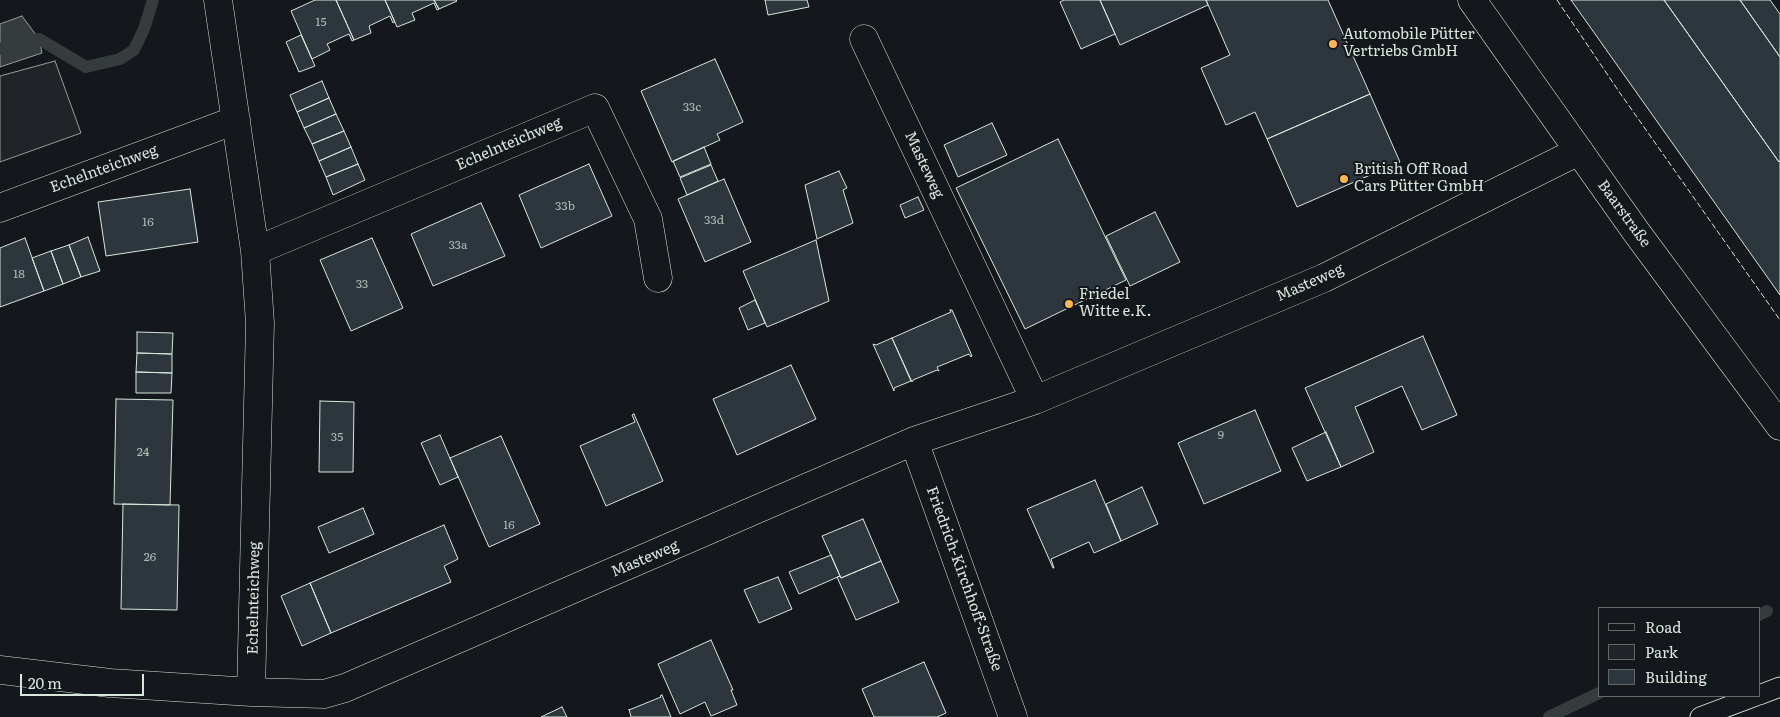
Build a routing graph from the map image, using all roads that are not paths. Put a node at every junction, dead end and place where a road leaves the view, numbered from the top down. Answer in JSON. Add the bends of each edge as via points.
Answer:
{"nodes":[{"id":1,"x":218,"y":0,"type":"edge"},
{"id":2,"x":1472,"y":0,"type":"edge"},
{"id":3,"x":864,"y":39,"type":"dead end"},
{"id":4,"x":236,"y":120,"type":"junction"},
{"id":5,"x":1579,"y":151,"type":"junction"},
{"id":6,"x":0,"y":208,"type":"edge"},
{"id":7,"x":255,"y":251,"type":"junction"},
{"id":8,"x":658,"y":278,"type":"dead end"},
{"id":9,"x":1035,"y":400,"type":"junction"},
{"id":10,"x":1780,"y":426,"type":"edge"},
{"id":11,"x":914,"y":441,"type":"junction"},
{"id":12,"x":0,"y":670,"type":"edge"},
{"id":13,"x":1780,"y":687,"type":"edge"},
{"id":14,"x":252,"y":692,"type":"junction"},
{"id":15,"x":1760,"y":694,"type":"edge"},
{"id":16,"x":1752,"y":697,"type":"edge"},
{"id":17,"x":1013,"y":717,"type":"edge"},
{"id":18,"x":1700,"y":717,"type":"edge"}],
"edges":[{"from":1,"to":4,"type":"street","name":"Echelnteichweg"},
{"from":2,"to":5,"type":"street","name":"Baarstraße"},
{"from":3,"to":9,"type":"street","name":"Masteweg"},
{"from":4,"to":6,"type":"street","name":"Echelnteichweg"},
{"from":4,"to":7,"type":"street","name":"Echelnteichweg"},
{"from":5,"to":9,"type":"street","name":"Masteweg","via":[[1324,278]]},
{"from":5,"to":10,"type":"street","name":"Baarstraße"},
{"from":7,"to":8,"type":"street","name":"Echelnteichweg","via":[[595,108],[648,219]]},
{"from":7,"to":14,"type":"street","name":"Echelnteichweg","via":[[260,323]]},
{"from":9,"to":11,"type":"street","name":"Masteweg"},
{"from":11,"to":14,"type":"street","name":"Masteweg","via":[[345,688],[324,694]]},
{"from":11,"to":17,"type":"street","name":"Friedrich-Kirchhoff-Straße"},
{"from":12,"to":14,"type":"street","via":[[110,683]]},
{"from":13,"to":15,"type":"lane"},
{"from":16,"to":18,"type":"lane"}]}
